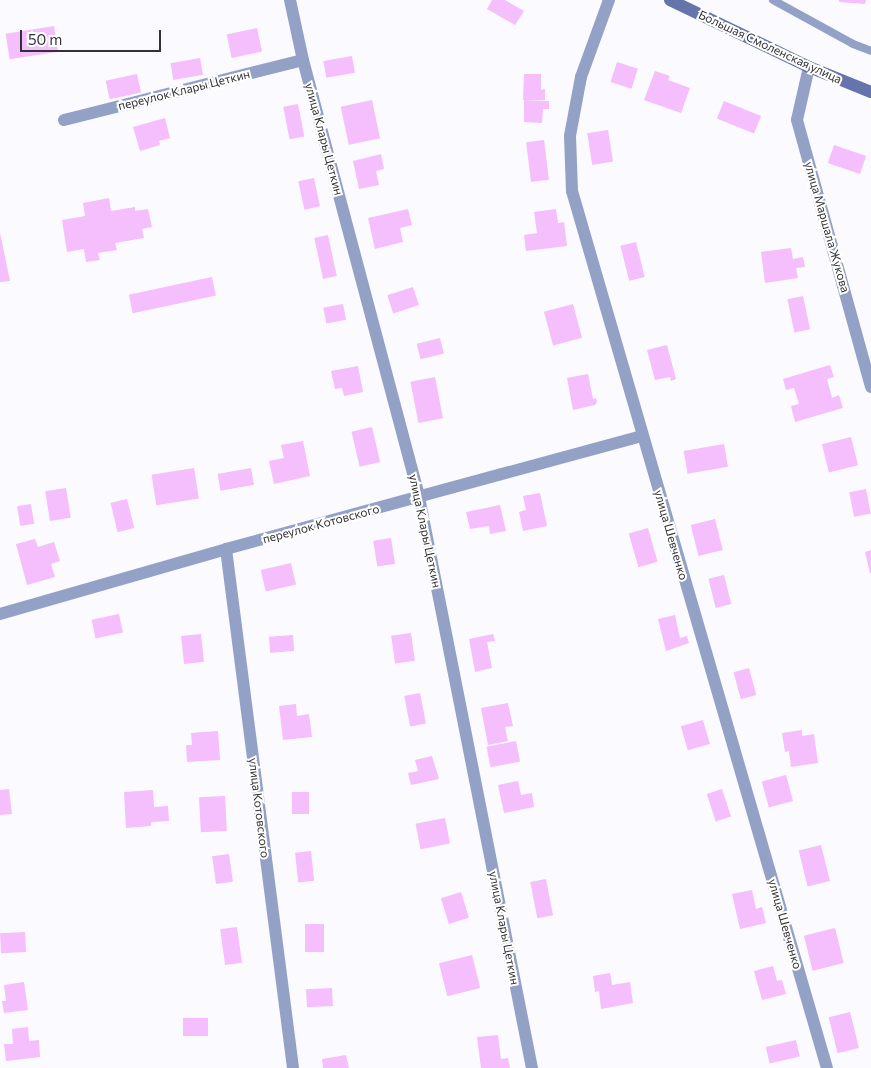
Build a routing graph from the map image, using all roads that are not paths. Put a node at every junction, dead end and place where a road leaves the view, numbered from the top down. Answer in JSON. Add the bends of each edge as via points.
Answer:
{"nodes":[{"id":1,"x":290,"y":0,"type":"edge"},
{"id":2,"x":609,"y":0,"type":"edge"},
{"id":3,"x":670,"y":0,"type":"edge"},
{"id":4,"x":773,"y":0,"type":"edge"},
{"id":5,"x":871,"y":51,"type":"edge"},
{"id":6,"x":303,"y":60,"type":"junction"},
{"id":7,"x":809,"y":67,"type":"junction"},
{"id":8,"x":871,"y":92,"type":"edge"},
{"id":9,"x":64,"y":120,"type":"dead end"},
{"id":10,"x":871,"y":387,"type":"edge"},
{"id":11,"x":642,"y":436,"type":"junction"},
{"id":12,"x":419,"y":497,"type":"junction"},
{"id":13,"x":226,"y":549,"type":"junction"},
{"id":14,"x":0,"y":614,"type":"edge"},
{"id":15,"x":293,"y":1068,"type":"edge"},
{"id":16,"x":532,"y":1068,"type":"edge"},
{"id":17,"x":827,"y":1068,"type":"edge"}],
"edges":[{"from":1,"to":6,"type":"street","name":"улица Клары Цеткин"},
{"from":2,"to":11,"type":"street","name":"улица Шевченко","via":[[581,77],[570,136],[572,191]]},
{"from":3,"to":7,"type":"main road","name":"Большая Смоленская улица"},
{"from":4,"to":5,"type":"lane"},
{"from":6,"to":9,"type":"street","name":"переулок Клары Цеткин"},
{"from":6,"to":12,"type":"street","name":"улица Клары Цеткин"},
{"from":7,"to":8,"type":"main road","name":"Большая Смоленская улица"},
{"from":7,"to":10,"type":"street","name":"улица Маршала Жукова","via":[[797,120]]},
{"from":11,"to":12,"type":"street","name":"переулок Котовского"},
{"from":11,"to":17,"type":"street","name":"улица Шевченко"},
{"from":12,"to":13,"type":"street","name":"переулок Котовского"},
{"from":12,"to":16,"type":"street","name":"улица Клары Цеткин"},
{"from":13,"to":14,"type":"street","name":"переулок Котовского"},
{"from":13,"to":15,"type":"street","name":"улица Котовского"}]}
